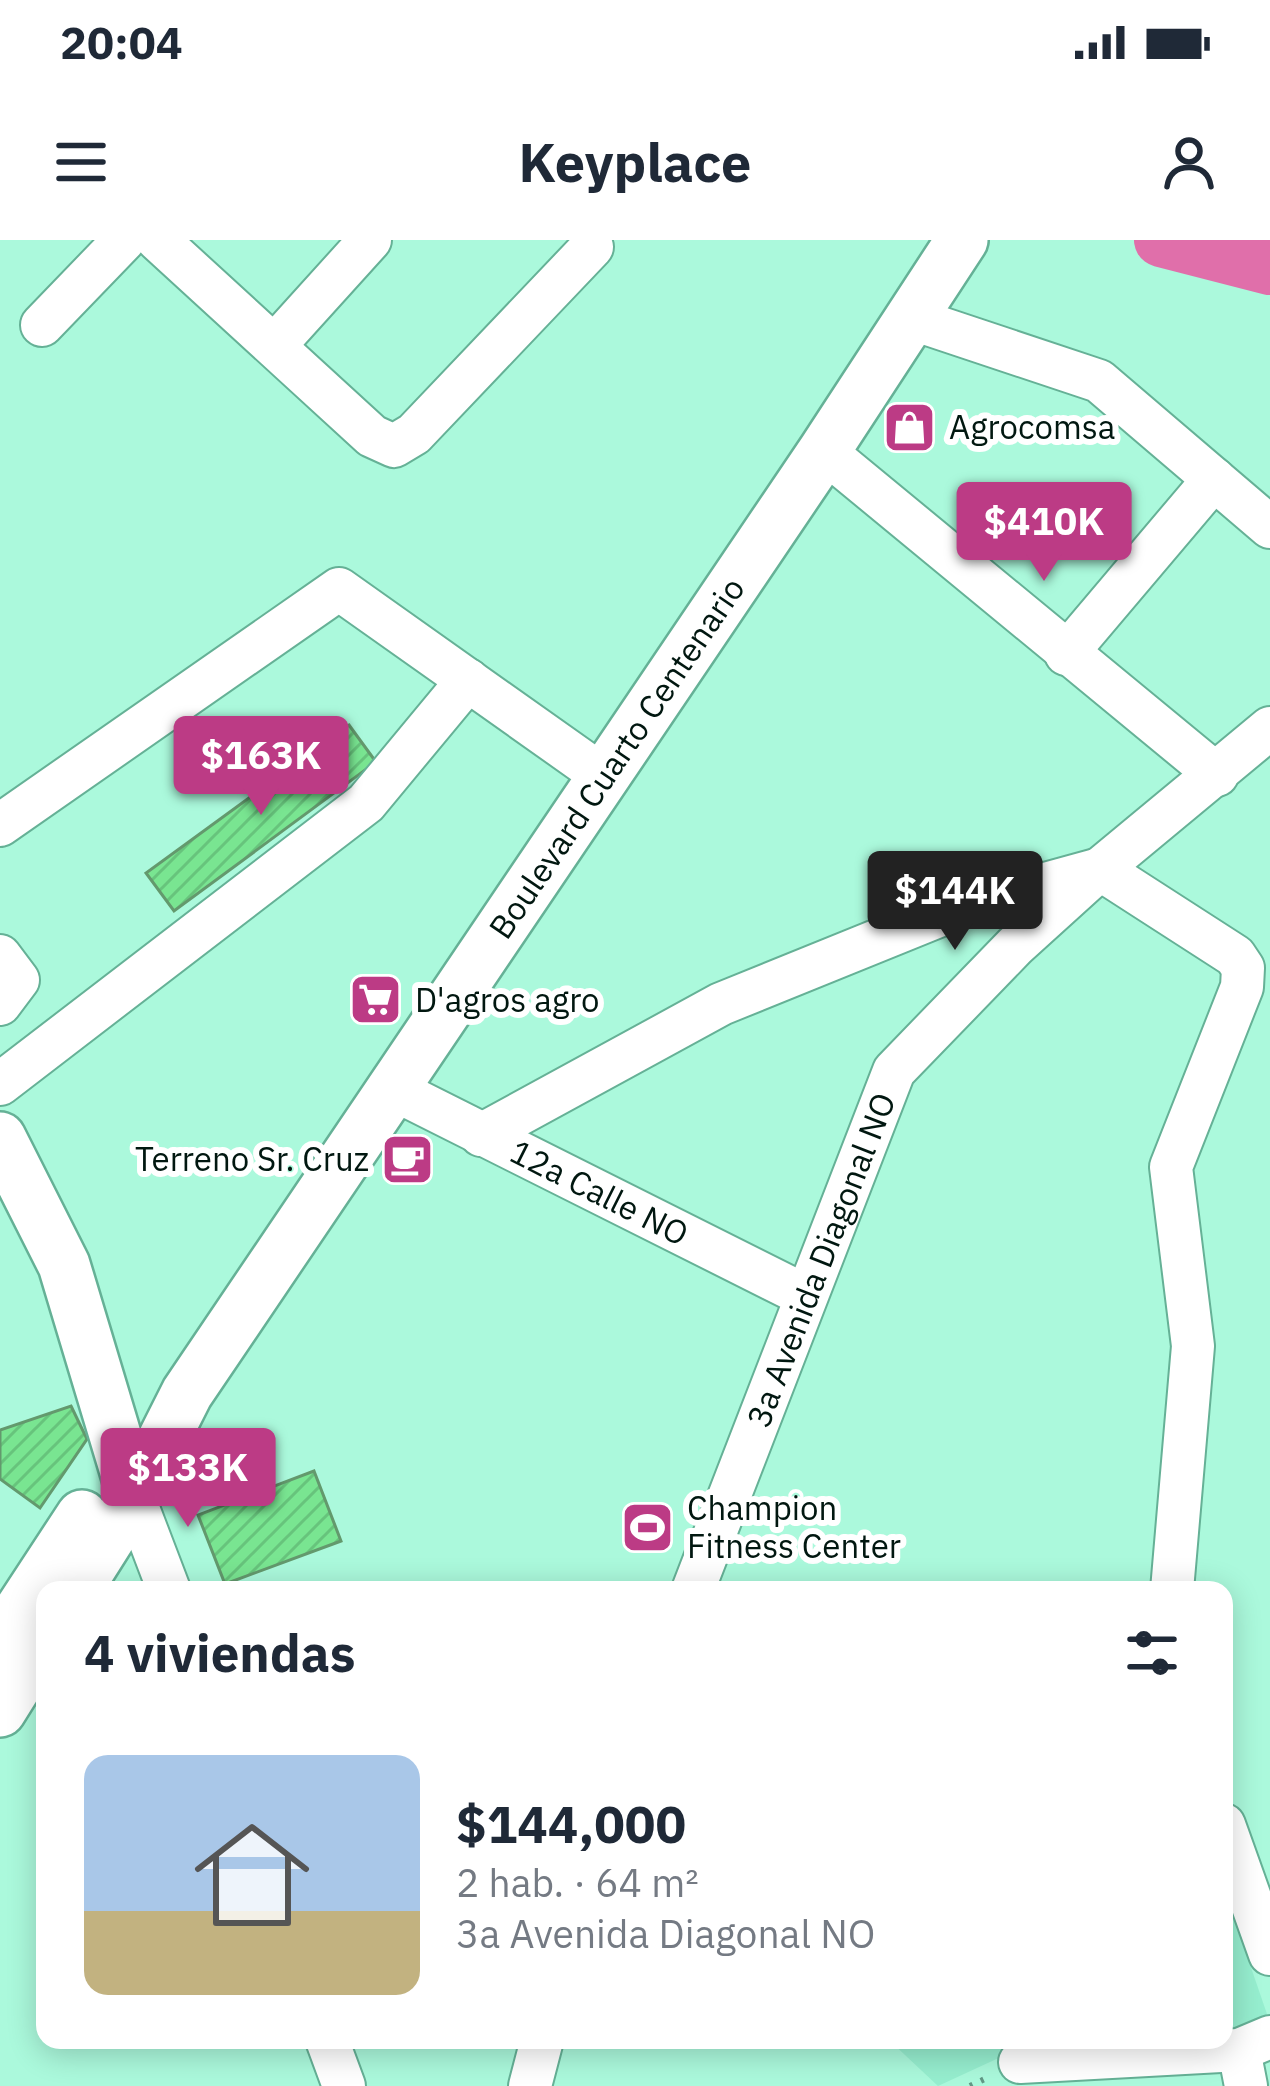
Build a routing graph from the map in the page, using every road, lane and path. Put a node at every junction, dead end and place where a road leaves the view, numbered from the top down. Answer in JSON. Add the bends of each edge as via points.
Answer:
{"nodes":[{"id":1,"x":124,"y":240,"type":"edge"},
{"id":2,"x":158,"y":240,"type":"edge"},
{"id":3,"x":370,"y":240,"type":"edge"},
{"id":4,"x":962,"y":240,"type":"edge"},
{"id":5,"x":592,"y":247,"type":"dead end"},
{"id":6,"x":916,"y":309,"type":"junction"},
{"id":7,"x":42,"y":325,"type":"dead end"},
{"id":8,"x":275,"y":345,"type":"junction"},
{"id":9,"x":824,"y":451,"type":"junction"},
{"id":10,"x":1214,"y":479,"type":"junction"},
{"id":11,"x":1270,"y":527,"type":"edge"},
{"id":12,"x":1066,"y":654,"type":"junction"},
{"id":13,"x":468,"y":680,"type":"junction"},
{"id":14,"x":1270,"y":728,"type":"edge"},
{"id":15,"x":1217,"y":775,"type":"junction"},
{"id":16,"x":603,"y":776,"type":"junction"},
{"id":17,"x":0,"y":825,"type":"edge"},
{"id":18,"x":1100,"y":869,"type":"junction"},
{"id":19,"x":0,"y":956,"type":"edge"},
{"id":20,"x":0,"y":1004,"type":"edge"},
{"id":21,"x":0,"y":1084,"type":"edge"},
{"id":22,"x":393,"y":1089,"type":"junction"},
{"id":23,"x":481,"y":1135,"type":"junction"},
{"id":24,"x":0,"y":1138,"type":"edge"},
{"id":25,"x":806,"y":1297,"type":"junction"},
{"id":26,"x":129,"y":1475,"type":"junction"},
{"id":27,"x":47,"y":1581,"type":"edge"},
{"id":28,"x":80,"y":1581,"type":"edge"},
{"id":29,"x":166,"y":1581,"type":"edge"},
{"id":30,"x":696,"y":1581,"type":"edge"},
{"id":31,"x":1173,"y":1581,"type":"edge"},
{"id":32,"x":36,"y":1595,"type":"edge"},
{"id":33,"x":0,"y":1641,"type":"edge"},
{"id":34,"x":36,"y":1654,"type":"edge"},
{"id":35,"x":0,"y":1711,"type":"edge"},
{"id":36,"x":1233,"y":1850,"type":"edge"},
{"id":37,"x":1270,"y":1954,"type":"edge"},
{"id":38,"x":330,"y":2049,"type":"edge"},
{"id":39,"x":540,"y":2049,"type":"edge"},
{"id":40,"x":1252,"y":2058,"type":"edge"},
{"id":41,"x":1020,"y":2062,"type":"dead end"},
{"id":42,"x":344,"y":2086,"type":"edge"},
{"id":43,"x":530,"y":2086,"type":"edge"}],
"edges":[{"from":1,"to":7,"type":"street"},
{"from":2,"to":8,"type":"street"},
{"from":3,"to":8,"type":"street"},
{"from":4,"to":6,"type":"main road","name":"Boulevard Cuarto Centenario"},
{"from":5,"to":8,"type":"street","via":[[394,446],[372,436]]},
{"from":6,"to":9,"type":"main road","name":"Boulevard Cuarto Centenario"},
{"from":6,"to":10,"type":"street","via":[[1100,381]]},
{"from":9,"to":12,"type":"street"},
{"from":9,"to":16,"type":"main road","name":"Boulevard Cuarto Centenario"},
{"from":10,"to":11,"type":"street"},
{"from":10,"to":12,"type":"street"},
{"from":12,"to":15,"type":"street"},
{"from":13,"to":16,"type":"street"},
{"from":13,"to":17,"type":"street","via":[[339,589]]},
{"from":13,"to":21,"type":"street","via":[[366,802]]},
{"from":14,"to":15,"type":"street","name":"3a Avenida Diagonal NO"},
{"from":15,"to":18,"type":"street","name":"3a Avenida Diagonal NO"},
{"from":16,"to":22,"type":"main road","name":"Boulevard Cuarto Centenario"},
{"from":18,"to":23,"type":"street","via":[[958,908],[721,1004]]},
{"from":18,"to":25,"type":"street","name":"3a Avenida Diagonal NO","via":[[894,1071]]},
{"from":18,"to":31,"type":"street","via":[[1244,968],[1171,1167],[1193,1346]]},
{"from":19,"to":20,"type":"street","via":[[17,980]]},
{"from":22,"to":23,"type":"street","name":"12a Calle NO"},
{"from":22,"to":26,"type":"main road","name":"Boulevard Cuarto Centenario"},
{"from":23,"to":25,"type":"street","name":"12a Calle NO"},
{"from":24,"to":26,"type":"main road","via":[[64,1264]]},
{"from":25,"to":30,"type":"street","name":"3a Avenida Diagonal NO"},
{"from":26,"to":27,"type":"main road","name":"Boulevard Cuarto Centenario"},
{"from":26,"to":28,"type":"main road","name":"Boulevard Cuarto Centenario"},
{"from":26,"to":29,"type":"street"},
{"from":32,"to":33,"type":"main road","name":"Boulevard Cuarto Centenario"},
{"from":34,"to":35,"type":"main road"},
{"from":36,"to":37,"type":"street"},
{"from":38,"to":42,"type":"street"},
{"from":39,"to":43,"type":"street"},
{"from":40,"to":41,"type":"street"}]}
